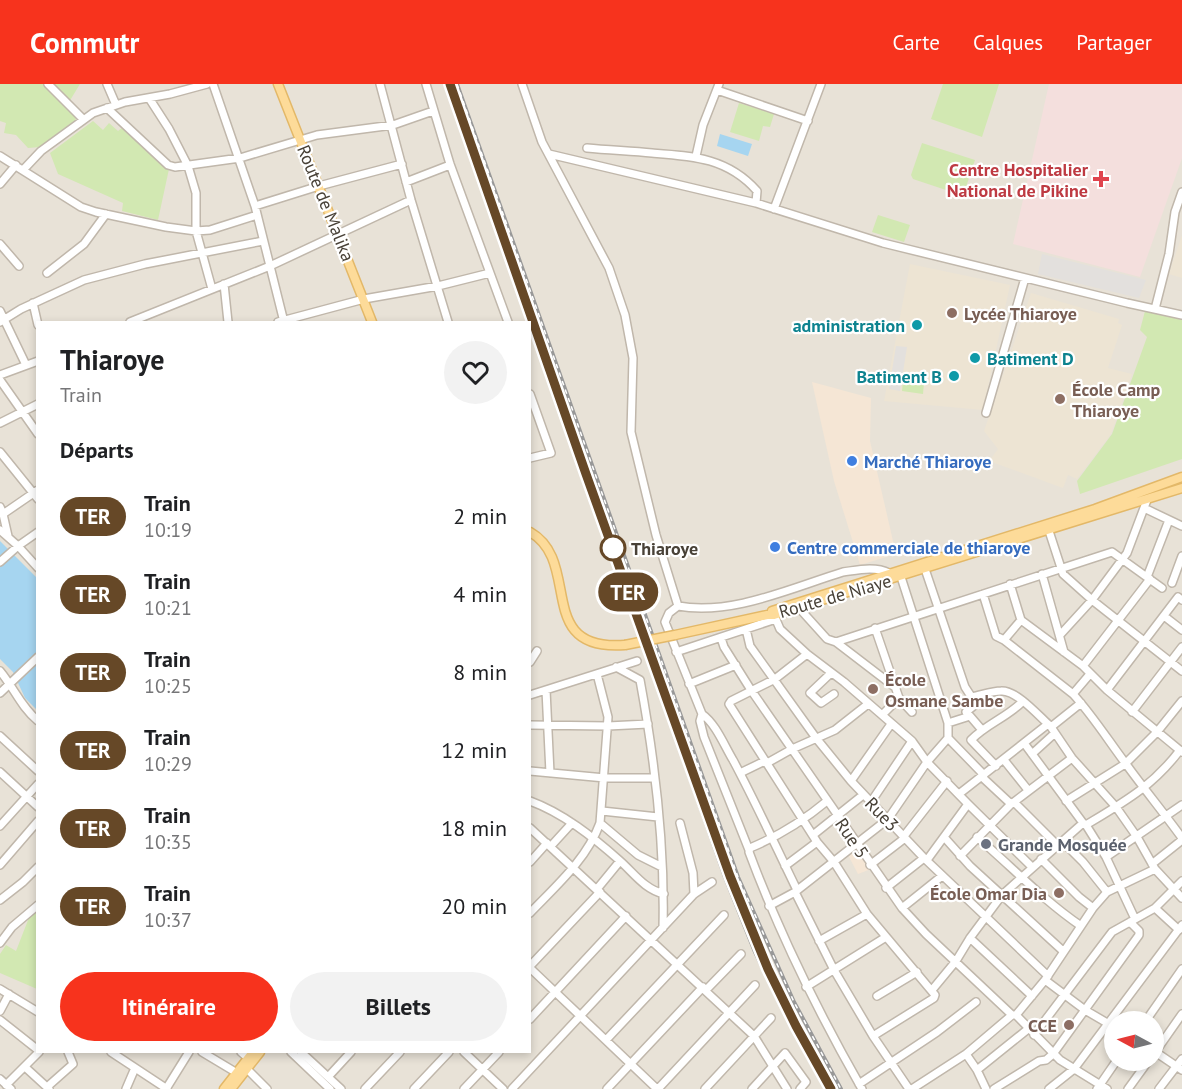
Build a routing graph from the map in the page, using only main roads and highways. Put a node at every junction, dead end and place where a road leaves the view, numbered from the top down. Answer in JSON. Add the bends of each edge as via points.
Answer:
{"nodes":[{"id":1,"x":278,"y":84,"type":"edge"},
{"id":2,"x":372,"y":321,"type":"edge"},
{"id":3,"x":1182,"y":477,"type":"edge"},
{"id":4,"x":1182,"y":488,"type":"edge"},
{"id":5,"x":531,"y":533,"type":"edge"},
{"id":6,"x":925,"y":566,"type":"junction"},
{"id":7,"x":772,"y":617,"type":"junction"},
{"id":8,"x":259,"y":1053,"type":"edge"},
{"id":9,"x":247,"y":1054,"type":"edge"},
{"id":10,"x":224,"y":1089,"type":"edge"},
{"id":11,"x":231,"y":1089,"type":"edge"}],
"edges":[{"from":1,"to":2,"type":"main road","name":"Route de Malika"},
{"from":3,"to":6,"type":"main road","name":"Route de Niaye"},
{"from":4,"to":6,"type":"main road","name":"Route de Niaye","via":[[1146,504]]},
{"from":5,"to":7,"type":"main road","bridge":true,"via":[[552,556],[569,624],[595,643],[625,645]]},
{"from":6,"to":7,"type":"main road","name":"Route de Niaye"},
{"from":6,"to":7,"type":"main road","name":"Route de Niaye","via":[[788,604],[772,611]]},
{"from":8,"to":11,"type":"main road"},
{"from":9,"to":10,"type":"main road"}]}
